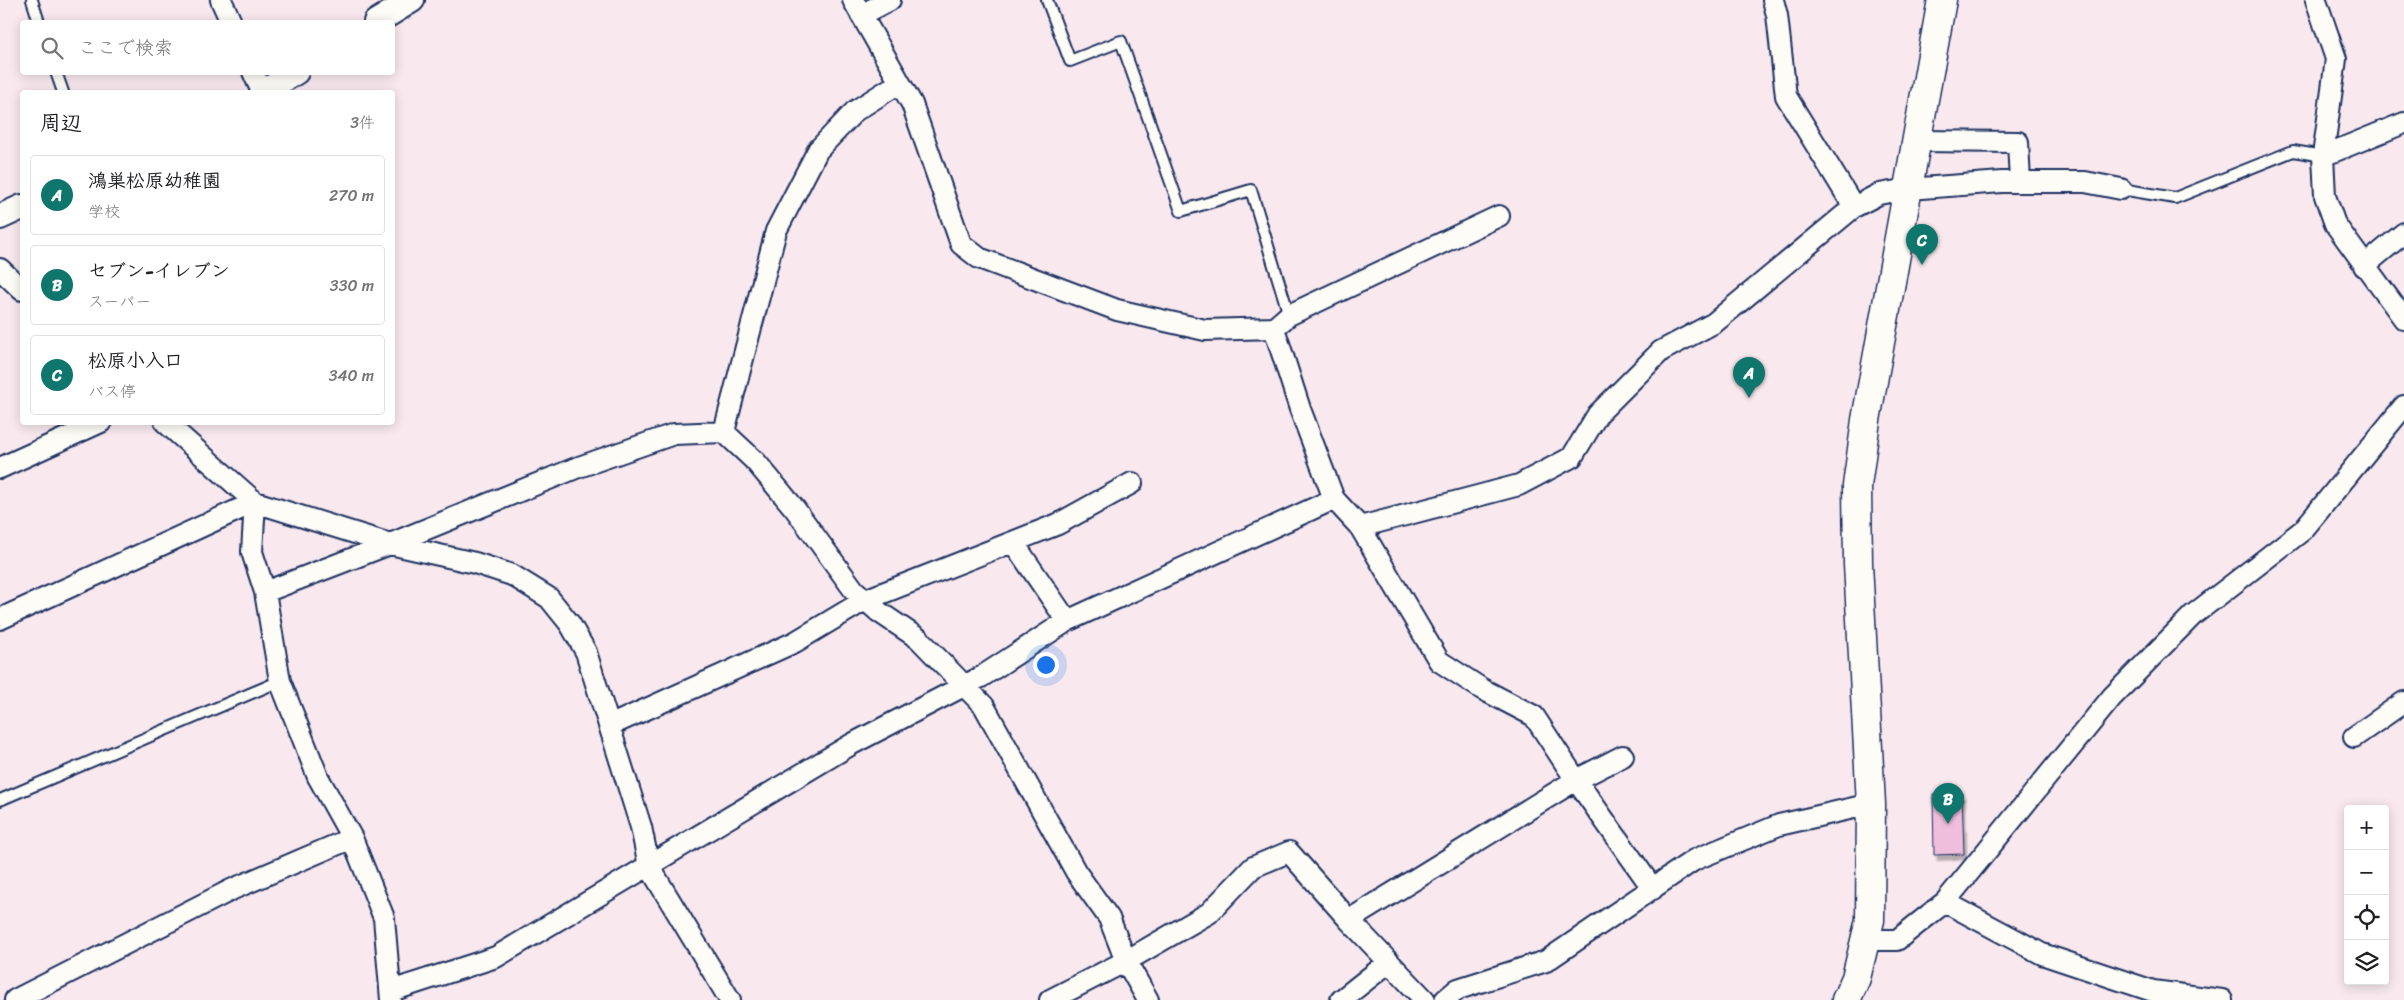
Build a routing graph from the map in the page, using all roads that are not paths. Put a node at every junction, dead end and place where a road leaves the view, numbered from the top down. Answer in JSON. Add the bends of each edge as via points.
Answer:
{"nodes":[{"id":1,"x":32,"y":0,"type":"edge"},
{"id":2,"x":221,"y":0,"type":"edge"},
{"id":3,"x":412,"y":0,"type":"edge"},
{"id":4,"x":890,"y":0,"type":"edge"},
{"id":5,"x":1047,"y":0,"type":"edge"},
{"id":6,"x":1773,"y":0,"type":"edge"},
{"id":7,"x":1942,"y":0,"type":"edge"},
{"id":8,"x":2316,"y":0,"type":"edge"},
{"id":9,"x":857,"y":7,"type":"edge"},
{"id":10,"x":39,"y":20,"type":"edge"},
{"id":11,"x":230,"y":20,"type":"edge"},
{"id":12,"x":379,"y":20,"type":"edge"},
{"id":13,"x":57,"y":75,"type":"edge"},
{"id":14,"x":254,"y":75,"type":"edge"},
{"id":15,"x":291,"y":75,"type":"edge"},
{"id":16,"x":899,"y":82,"type":"junction"},
{"id":17,"x":62,"y":90,"type":"edge"},
{"id":18,"x":262,"y":90,"type":"edge"},
{"id":19,"x":266,"y":90,"type":"edge"},
{"id":20,"x":2404,"y":123,"type":"edge"},
{"id":21,"x":1916,"y":141,"type":"junction"},
{"id":22,"x":2323,"y":156,"type":"junction"},
{"id":23,"x":2020,"y":182,"type":"junction"},
{"id":24,"x":1908,"y":189,"type":"junction"},
{"id":25,"x":2120,"y":189,"type":"joint"},
{"id":26,"x":1854,"y":207,"type":"junction"},
{"id":27,"x":20,"y":208,"type":"edge"},
{"id":28,"x":1499,"y":216,"type":"dead end"},
{"id":29,"x":0,"y":217,"type":"edge"},
{"id":30,"x":2404,"y":233,"type":"edge"},
{"id":31,"x":2364,"y":266,"type":"junction"},
{"id":32,"x":0,"y":269,"type":"edge"},
{"id":33,"x":20,"y":288,"type":"edge"},
{"id":34,"x":1289,"y":315,"type":"junction"},
{"id":35,"x":2404,"y":318,"type":"edge"},
{"id":36,"x":1274,"y":328,"type":"junction"},
{"id":37,"x":2404,"y":406,"type":"edge"},
{"id":38,"x":94,"y":425,"type":"edge"},
{"id":39,"x":168,"y":425,"type":"edge"},
{"id":40,"x":724,"y":432,"type":"junction"},
{"id":41,"x":0,"y":468,"type":"edge"},
{"id":42,"x":1132,"y":484,"type":"dead end"},
{"id":43,"x":1334,"y":498,"type":"junction"},
{"id":44,"x":255,"y":502,"type":"junction"},
{"id":45,"x":1360,"y":527,"type":"junction"},
{"id":46,"x":1013,"y":542,"type":"junction"},
{"id":47,"x":390,"y":544,"type":"junction"},
{"id":48,"x":264,"y":592,"type":"junction"},
{"id":49,"x":865,"y":600,"type":"junction"},
{"id":50,"x":0,"y":619,"type":"edge"},
{"id":51,"x":1067,"y":621,"type":"junction"},
{"id":52,"x":280,"y":681,"type":"junction"},
{"id":53,"x":962,"y":685,"type":"junction"},
{"id":54,"x":2404,"y":702,"type":"edge"},
{"id":55,"x":609,"y":726,"type":"junction"},
{"id":56,"x":2354,"y":737,"type":"dead end"},
{"id":57,"x":1623,"y":756,"type":"dead end"},
{"id":58,"x":1576,"y":780,"type":"junction"},
{"id":59,"x":0,"y":800,"type":"edge"},
{"id":60,"x":1871,"y":804,"type":"junction"},
{"id":61,"x":352,"y":838,"type":"junction"},
{"id":62,"x":649,"y":866,"type":"junction"},
{"id":63,"x":1653,"y":889,"type":"junction"},
{"id":64,"x":1945,"y":902,"type":"junction"},
{"id":65,"x":1349,"y":920,"type":"junction"},
{"id":66,"x":1865,"y":940,"type":"junction"},
{"id":67,"x":1126,"y":961,"type":"junction"},
{"id":68,"x":1389,"y":962,"type":"junction"},
{"id":69,"x":391,"y":995,"type":"edge"},
{"id":70,"x":26,"y":997,"type":"edge"},
{"id":71,"x":730,"y":1000,"type":"edge"},
{"id":72,"x":1050,"y":1000,"type":"edge"},
{"id":73,"x":1148,"y":1000,"type":"edge"},
{"id":74,"x":1341,"y":1000,"type":"edge"},
{"id":75,"x":1425,"y":1000,"type":"edge"},
{"id":76,"x":1445,"y":1000,"type":"edge"},
{"id":77,"x":1846,"y":1000,"type":"edge"},
{"id":78,"x":2222,"y":1000,"type":"edge"}],
"edges":[{"from":1,"to":10,"type":"lane"},
{"from":2,"to":11,"type":"street"},
{"from":3,"to":12,"type":"street"},
{"from":4,"to":9,"type":"street"},
{"from":5,"to":34,"type":"lane","via":[[1070,61],[1121,41],[1181,211],[1252,190]]},
{"from":6,"to":26,"type":"street","via":[[1786,96]]},
{"from":7,"to":21,"type":"main road"},
{"from":8,"to":22,"type":"street","via":[[2336,59]]},
{"from":9,"to":16,"type":"street"},
{"from":13,"to":17,"type":"lane"},
{"from":14,"to":18,"type":"street"},
{"from":15,"to":19,"type":"street"},
{"from":16,"to":36,"type":"street","via":[[912,104],[961,244],[979,258],[1117,310],[1205,330]]},
{"from":16,"to":40,"type":"street","via":[[855,111],[818,150],[776,231]]},
{"from":20,"to":22,"type":"street"},
{"from":21,"to":23,"type":"street","via":[[2018,142]]},
{"from":21,"to":24,"type":"main road"},
{"from":22,"to":25,"type":"lane","via":[[2293,151],[2175,198]]},
{"from":22,"to":31,"type":"street","via":[[2325,196],[2335,224]]},
{"from":23,"to":24,"type":"street"},
{"from":23,"to":25,"type":"street","via":[[2086,182]]},
{"from":24,"to":26,"type":"street","via":[[1879,194]]},
{"from":24,"to":60,"type":"main road","via":[[1857,486],[1858,574]]},
{"from":26,"to":45,"type":"street","via":[[1714,323],[1661,351],[1598,414],[1572,457],[1519,485]]},
{"from":27,"to":29,"type":"street"},
{"from":28,"to":34,"type":"street"},
{"from":30,"to":31,"type":"street"},
{"from":31,"to":35,"type":"street"},
{"from":32,"to":33,"type":"street"},
{"from":34,"to":36,"type":"street"},
{"from":36,"to":43,"type":"street"},
{"from":37,"to":64,"type":"street","via":[[2303,530],[2193,616],[2112,697]]},
{"from":38,"to":41,"type":"street"},
{"from":39,"to":44,"type":"street"},
{"from":40,"to":47,"type":"street","via":[[674,434],[656,440],[576,468]]},
{"from":40,"to":49,"type":"street","via":[[754,461]]},
{"from":42,"to":46,"type":"street","via":[[1058,524]]},
{"from":43,"to":45,"type":"street"},
{"from":43,"to":51,"type":"street"},
{"from":44,"to":47,"type":"street"},
{"from":44,"to":48,"type":"street","via":[[252,552]]},
{"from":44,"to":50,"type":"street"},
{"from":45,"to":58,"type":"street","via":[[1439,660],[1482,689],[1534,716]]},
{"from":46,"to":49,"type":"street"},
{"from":46,"to":51,"type":"street"},
{"from":47,"to":48,"type":"street"},
{"from":47,"to":55,"type":"street","via":[[475,563],[512,575],[549,598],[570,624],[586,652]]},
{"from":48,"to":52,"type":"street"},
{"from":49,"to":53,"type":"street","via":[[919,639]]},
{"from":49,"to":55,"type":"street","via":[[795,642]]},
{"from":51,"to":53,"type":"street","via":[[981,677]]},
{"from":52,"to":59,"type":"lane"},
{"from":52,"to":61,"type":"street","via":[[318,777]]},
{"from":53,"to":62,"type":"street","via":[[852,744]]},
{"from":53,"to":67,"type":"street","via":[[984,706],[1066,855],[1109,918]]},
{"from":54,"to":56,"type":"street"},
{"from":55,"to":62,"type":"street","via":[[641,827]]},
{"from":57,"to":58,"type":"street"},
{"from":58,"to":63,"type":"street"},
{"from":58,"to":65,"type":"street"},
{"from":60,"to":63,"type":"street","via":[[1779,825],[1694,860]]},
{"from":60,"to":66,"type":"main road","via":[[1870,920]]},
{"from":61,"to":69,"type":"street","via":[[384,918]]},
{"from":61,"to":70,"type":"street","via":[[233,889]]},
{"from":62,"to":69,"type":"street","via":[[496,957]]},
{"from":62,"to":71,"type":"street"},
{"from":63,"to":76,"type":"street","via":[[1546,961],[1458,989]]},
{"from":64,"to":66,"type":"street","via":[[1897,940]]},
{"from":64,"to":78,"type":"street","via":[[2042,954],[2153,991]]},
{"from":65,"to":67,"type":"street","via":[[1289,852],[1253,867],[1209,913]]},
{"from":65,"to":68,"type":"street"},
{"from":66,"to":77,"type":"main road","via":[[1856,978]]},
{"from":67,"to":72,"type":"street"},
{"from":67,"to":73,"type":"street"},
{"from":68,"to":74,"type":"street"},
{"from":68,"to":75,"type":"street"}]}
